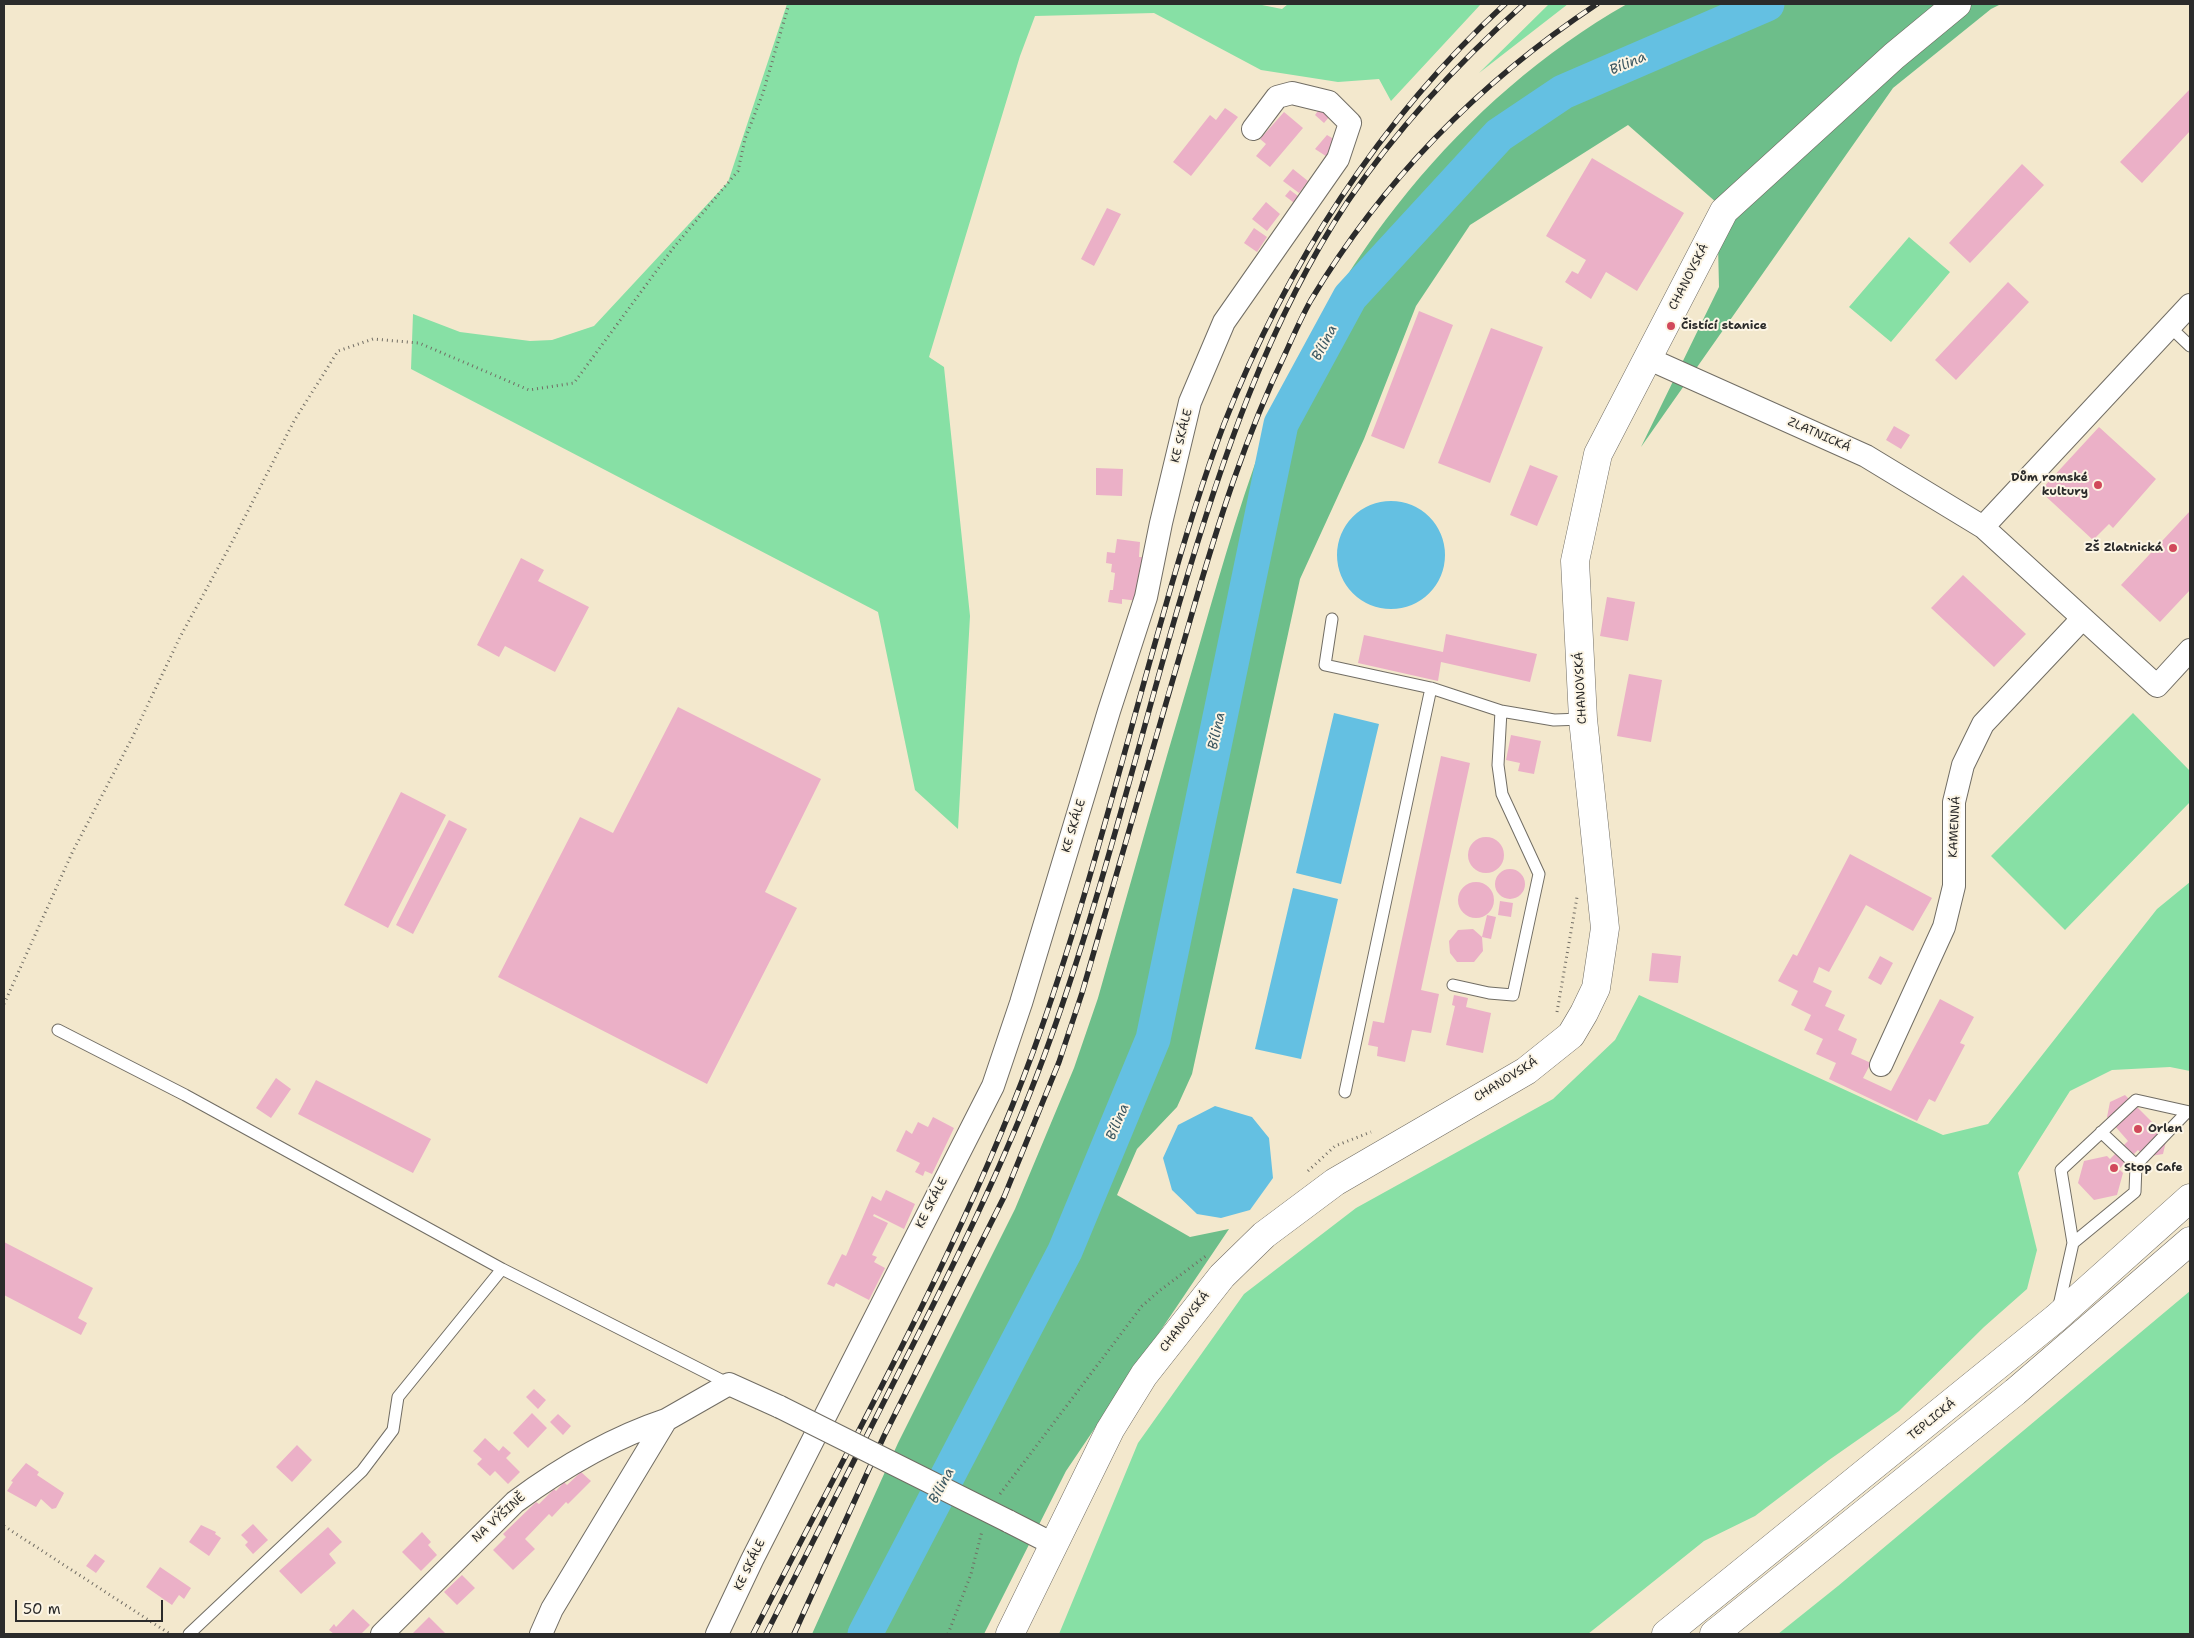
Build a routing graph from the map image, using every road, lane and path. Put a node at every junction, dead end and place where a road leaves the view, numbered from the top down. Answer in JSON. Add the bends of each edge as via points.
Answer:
{"nodes":[{"id":1,"x":790,"y":4,"type":"edge"},
{"id":2,"x":1957,"y":4,"type":"edge"},
{"id":3,"x":1253,"y":129,"type":"dead end"},
{"id":4,"x":2190,"y":305,"type":"edge"},
{"id":5,"x":2170,"y":327,"type":"junction"},
{"id":6,"x":2190,"y":346,"type":"edge"},
{"id":7,"x":1648,"y":358,"type":"junction"},
{"id":8,"x":1983,"y":527,"type":"junction"},
{"id":9,"x":1332,"y":618,"type":"dead end"},
{"id":10,"x":2082,"y":619,"type":"junction"},
{"id":11,"x":2190,"y":650,"type":"edge"},
{"id":12,"x":1431,"y":688,"type":"junction"},
{"id":13,"x":1501,"y":711,"type":"junction"},
{"id":14,"x":1583,"y":718,"type":"junction"},
{"id":15,"x":1453,"y":985,"type":"dead end"},
{"id":16,"x":4,"y":1004,"type":"edge"},
{"id":17,"x":58,"y":1030,"type":"dead end"},
{"id":18,"x":1881,"y":1065,"type":"dead end"},
{"id":19,"x":1345,"y":1092,"type":"dead end"},
{"id":20,"x":2188,"y":1112,"type":"edge"},
{"id":21,"x":2101,"y":1132,"type":"junction"},
{"id":22,"x":2136,"y":1165,"type":"junction"},
{"id":23,"x":2190,"y":1198,"type":"edge"},
{"id":24,"x":2190,"y":1241,"type":"edge"},
{"id":25,"x":2073,"y":1243,"type":"junction"},
{"id":26,"x":502,"y":1269,"type":"junction"},
{"id":27,"x":2056,"y":1318,"type":"junction"},
{"id":28,"x":730,"y":1384,"type":"junction"},
{"id":29,"x":666,"y":1420,"type":"junction"},
{"id":30,"x":4,"y":1526,"type":"edge"},
{"id":31,"x":1053,"y":1544,"type":"junction"},
{"id":32,"x":170,"y":1634,"type":"edge"},
{"id":33,"x":189,"y":1634,"type":"edge"},
{"id":34,"x":382,"y":1634,"type":"edge"},
{"id":35,"x":541,"y":1634,"type":"edge"},
{"id":36,"x":718,"y":1634,"type":"edge"},
{"id":37,"x":1010,"y":1634,"type":"edge"},
{"id":38,"x":1666,"y":1634,"type":"edge"},
{"id":39,"x":1714,"y":1634,"type":"edge"}],
"edges":[{"from":1,"to":16,"type":"path","via":[[763,93],[745,139],[738,172],[674,248],[574,383],[529,390],[419,343],[373,339],[338,351],[294,421],[180,637],[72,853]]},
{"from":2,"to":7,"type":"main road","name":"CHANOVSKÁ","via":[[1894,56],[1724,211]]},
{"from":3,"to":36,"type":"street","name":"KE SKÁLE","via":[[1277,97],[1292,93],[1329,102],[1350,124],[1338,158],[1224,322],[1190,402],[1146,597],[993,1086],[752,1560]]},
{"from":4,"to":5,"type":"street"},
{"from":5,"to":6,"type":"lane"},
{"from":5,"to":8,"type":"street"},
{"from":7,"to":8,"type":"street","name":"ZLATNICKÁ","via":[[1866,456]]},
{"from":7,"to":14,"type":"main road","name":"CHANOVSKÁ","via":[[1598,454],[1575,561]]},
{"from":8,"to":10,"type":"street","name":"ZLATNICKÁ"},
{"from":9,"to":12,"type":"lane","via":[[1325,664]]},
{"from":10,"to":11,"type":"street","name":"ZLATNICKÁ","via":[[2157,686]]},
{"from":10,"to":18,"type":"street","name":"KAMENNÁ","via":[[1983,724],[1963,765],[1954,802],[1954,886],[1944,928]]},
{"from":12,"to":13,"type":"lane"},
{"from":12,"to":19,"type":"lane"},
{"from":13,"to":14,"type":"lane","via":[[1554,720]]},
{"from":13,"to":15,"type":"lane","via":[[1498,765],[1502,794],[1539,874],[1513,995]]},
{"from":14,"to":31,"type":"main road","name":"CHANOVSKÁ","via":[[1605,928],[1596,988],[1571,1035],[1526,1071],[1335,1182],[1264,1235],[1222,1276],[1144,1375],[1110,1430]]},
{"from":17,"to":26,"type":"lane","via":[[185,1095]]},
{"from":20,"to":21,"type":"lane","via":[[2136,1100]]},
{"from":20,"to":22,"type":"lane"},
{"from":21,"to":22,"type":"lane"},
{"from":21,"to":25,"type":"lane","via":[[2061,1170]]},
{"from":22,"to":25,"type":"lane","via":[[2135,1192]]},
{"from":23,"to":27,"type":"main road","name":"TEPLICKÁ"},
{"from":24,"to":39,"type":"main road","via":[[2015,1392]]},
{"from":25,"to":27,"type":"lane"},
{"from":26,"to":28,"type":"lane"},
{"from":26,"to":33,"type":"lane","via":[[398,1398],[393,1430],[362,1471]]},
{"from":27,"to":38,"type":"main road","name":"TEPLICKÁ"},
{"from":28,"to":29,"type":"street"},
{"from":28,"to":31,"type":"street","bridge":true},
{"from":29,"to":34,"type":"street","name":"NA VÝŠINĚ","via":[[632,1432],[542,1482],[515,1502]]},
{"from":29,"to":35,"type":"street","via":[[557,1601]]},
{"from":30,"to":32,"type":"path"},
{"from":31,"to":37,"type":"main road","name":"CHANOVSKÁ"}]}
